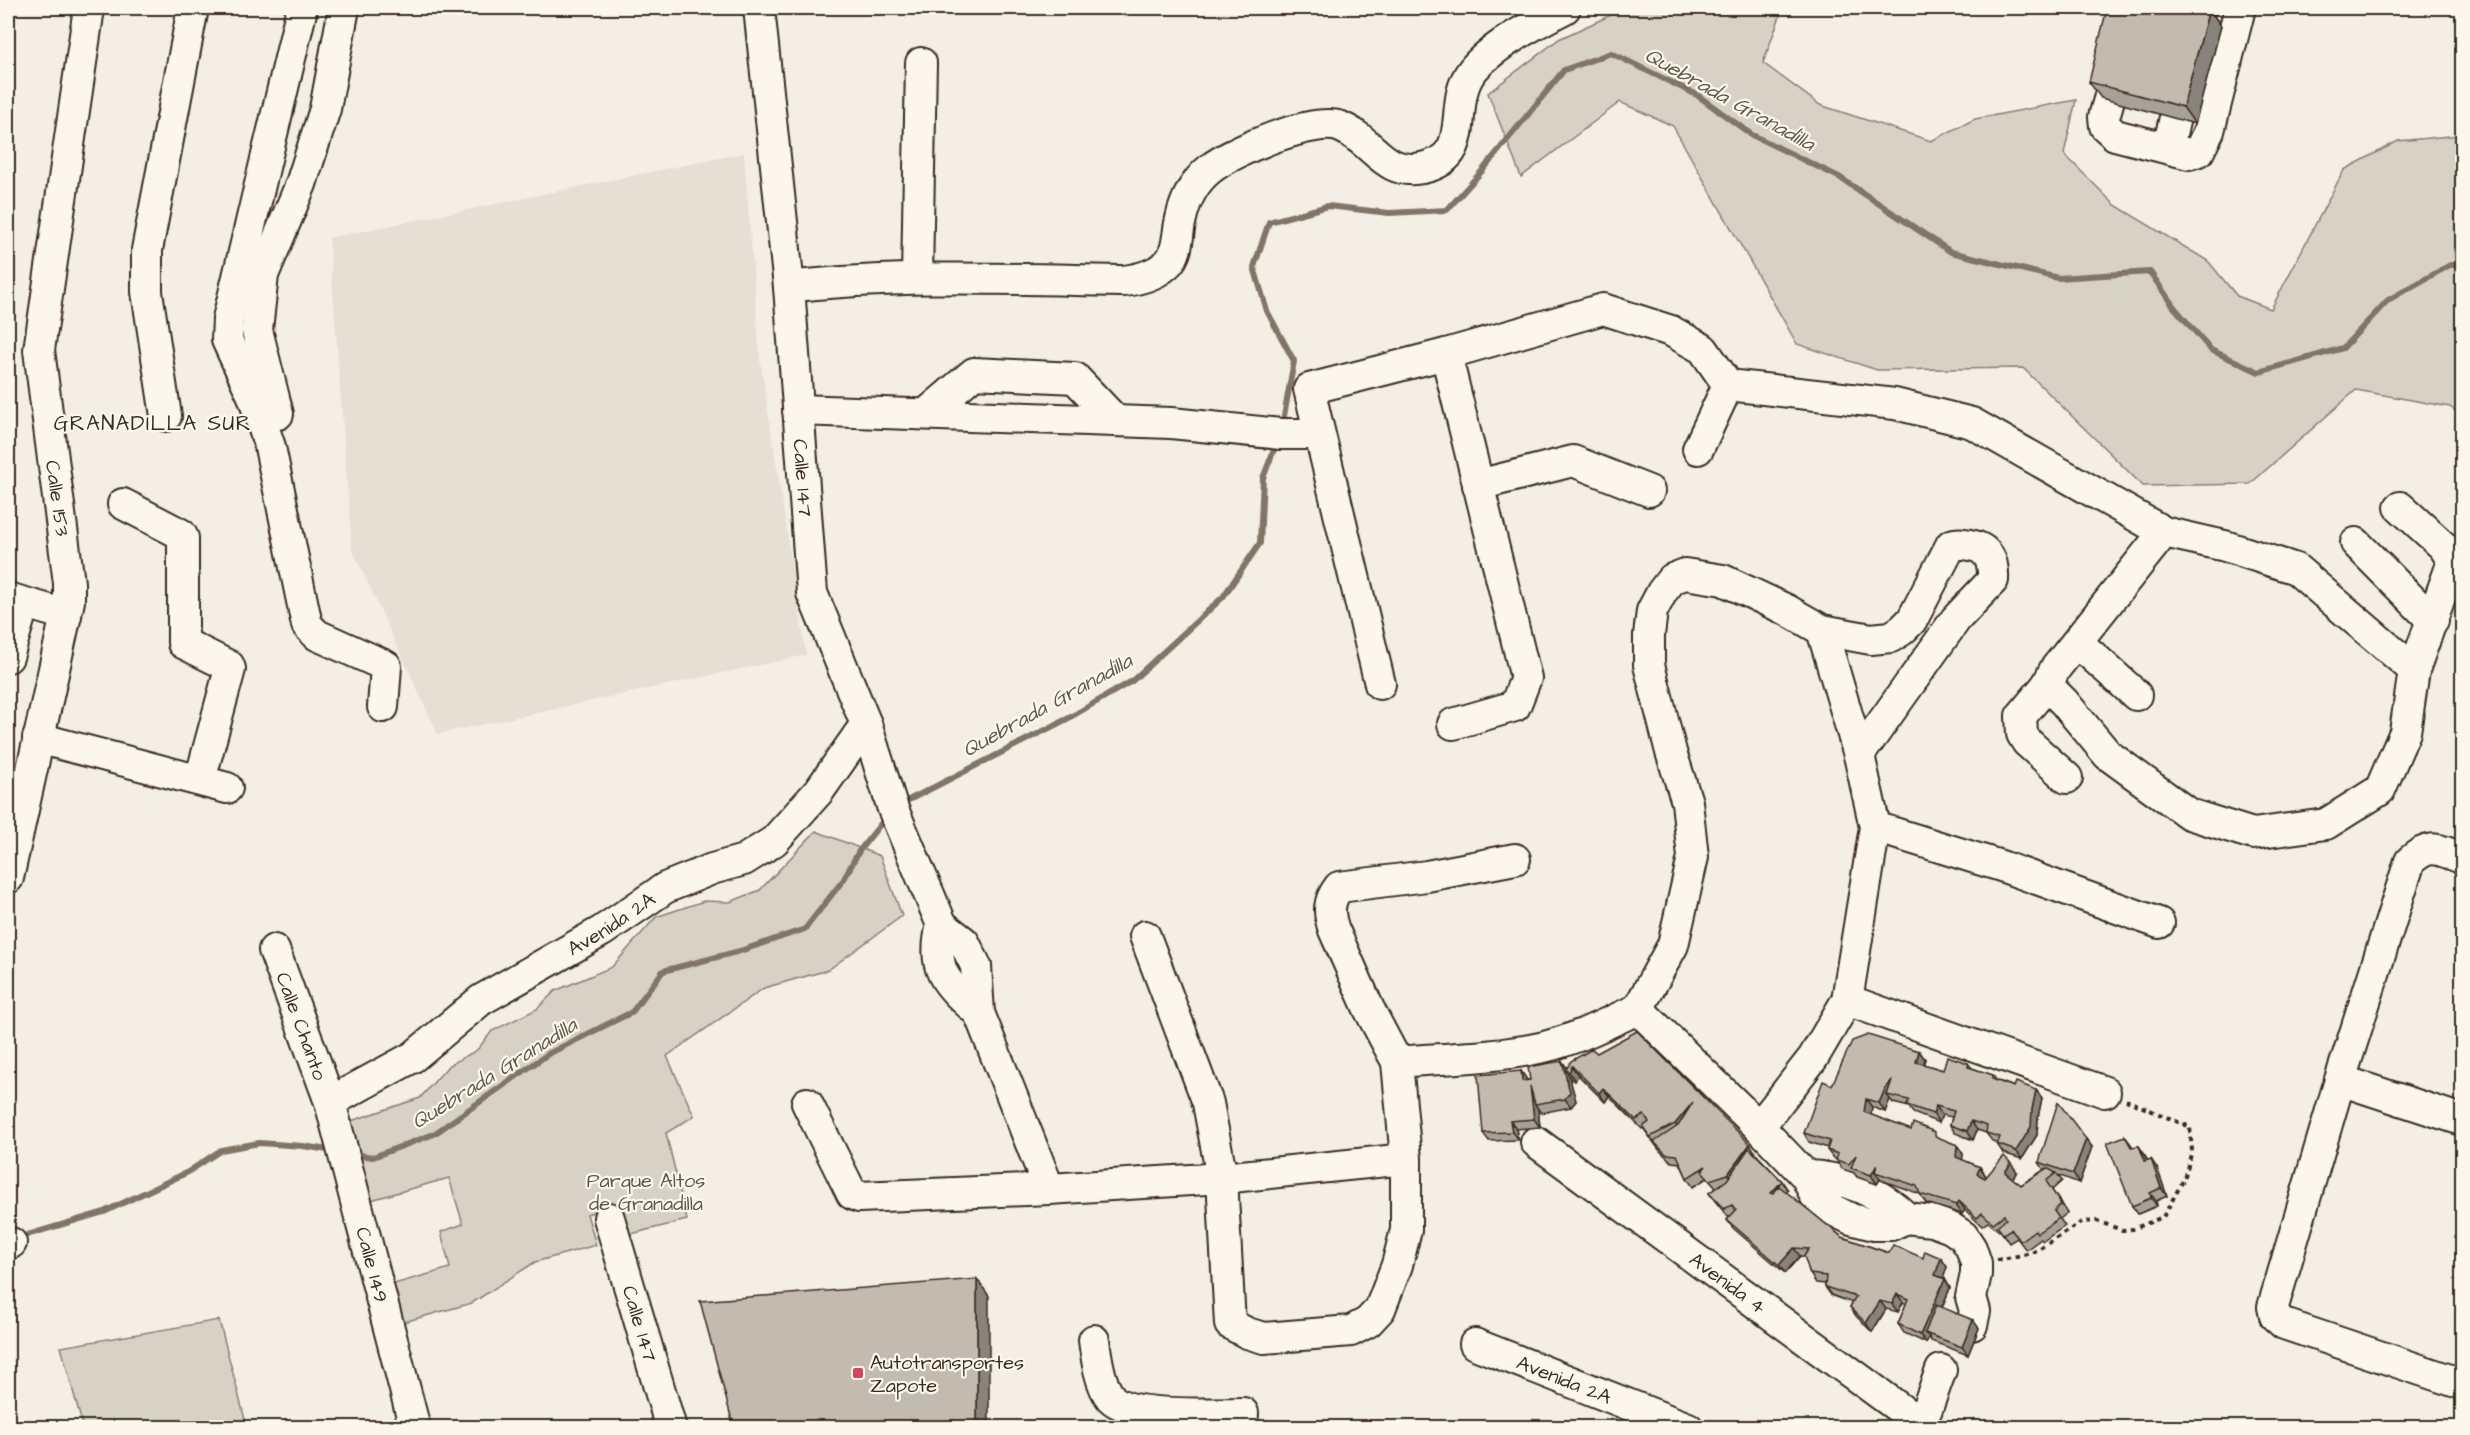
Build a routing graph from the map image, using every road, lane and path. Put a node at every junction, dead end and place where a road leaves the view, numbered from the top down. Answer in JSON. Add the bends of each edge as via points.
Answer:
{"nodes":[{"id":1,"x":89,"y":8,"type":"edge"},
{"id":2,"x":194,"y":8,"type":"edge"},
{"id":3,"x":302,"y":8,"type":"edge"},
{"id":4,"x":344,"y":8,"type":"edge"},
{"id":5,"x":759,"y":8,"type":"edge"},
{"id":6,"x":1565,"y":8,"type":"edge"},
{"id":7,"x":2135,"y":8,"type":"edge"},
{"id":8,"x":2200,"y":8,"type":"edge"},
{"id":9,"x":2240,"y":8,"type":"edge"},
{"id":10,"x":921,"y":63,"type":"dead end"},
{"id":11,"x":2168,"y":148,"type":"junction"},
{"id":12,"x":917,"y":278,"type":"junction"},
{"id":13,"x":789,"y":287,"type":"junction"},
{"id":14,"x":1446,"y":354,"type":"junction"},
{"id":15,"x":1728,"y":385,"type":"junction"},
{"id":16,"x":798,"y":410,"type":"junction"},
{"id":17,"x":278,"y":414,"type":"dead end"},
{"id":18,"x":926,"y":414,"type":"junction"},
{"id":19,"x":166,"y":416,"type":"dead end"},
{"id":20,"x":1116,"y":421,"type":"junction"},
{"id":21,"x":1319,"y":434,"type":"junction"},
{"id":22,"x":1698,"y":449,"type":"dead end"},
{"id":23,"x":1478,"y":485,"type":"junction"},
{"id":24,"x":1649,"y":491,"type":"dead end"},
{"id":25,"x":123,"y":504,"type":"dead end"},
{"id":26,"x":2400,"y":507,"type":"dead end"},
{"id":27,"x":2164,"y":532,"type":"junction"},
{"id":28,"x":2356,"y":543,"type":"dead end"},
{"id":29,"x":16,"y":600,"type":"edge"},
{"id":30,"x":66,"y":615,"type":"junction"},
{"id":31,"x":2433,"y":621,"type":"junction"},
{"id":32,"x":1822,"y":630,"type":"junction"},
{"id":33,"x":2077,"y":642,"type":"junction"},
{"id":34,"x":8,"y":657,"type":"edge"},
{"id":35,"x":2414,"y":670,"type":"junction"},
{"id":36,"x":1380,"y":684,"type":"dead end"},
{"id":37,"x":2047,"y":685,"type":"junction"},
{"id":38,"x":2136,"y":695,"type":"dead end"},
{"id":39,"x":383,"y":706,"type":"dead end"},
{"id":40,"x":866,"y":724,"type":"junction"},
{"id":41,"x":1453,"y":724,"type":"dead end"},
{"id":42,"x":38,"y":738,"type":"junction"},
{"id":43,"x":1859,"y":754,"type":"junction"},
{"id":44,"x":2067,"y":778,"type":"dead end"},
{"id":45,"x":1875,"y":827,"type":"junction"},
{"id":46,"x":2463,"y":858,"type":"edge"},
{"id":47,"x":1515,"y":859,"type":"dead end"},
{"id":48,"x":8,"y":878,"type":"edge"},
{"id":49,"x":2158,"y":923,"type":"dead end"},
{"id":50,"x":1145,"y":936,"type":"dead end"},
{"id":51,"x":274,"y":950,"type":"dead end"},
{"id":52,"x":1847,"y":1000,"type":"junction"},
{"id":53,"x":1638,"y":1009,"type":"junction"},
{"id":54,"x":1397,"y":1062,"type":"junction"},
{"id":55,"x":2340,"y":1080,"type":"junction"},
{"id":56,"x":2105,"y":1092,"type":"joint"},
{"id":57,"x":330,"y":1101,"type":"junction"},
{"id":58,"x":807,"y":1103,"type":"dead end"},
{"id":59,"x":2463,"y":1120,"type":"edge"},
{"id":60,"x":1759,"y":1126,"type":"junction"},
{"id":61,"x":1536,"y":1142,"type":"dead end"},
{"id":62,"x":1406,"y":1159,"type":"junction"},
{"id":63,"x":1222,"y":1178,"type":"junction"},
{"id":64,"x":1049,"y":1190,"type":"junction"},
{"id":65,"x":609,"y":1218,"type":"dead end"},
{"id":66,"x":1976,"y":1263,"type":"junction"},
{"id":67,"x":1094,"y":1340,"type":"dead end"},
{"id":68,"x":1475,"y":1344,"type":"dead end"},
{"id":69,"x":2463,"y":1384,"type":"edge"},
{"id":70,"x":1243,"y":1420,"type":"edge"},
{"id":71,"x":1920,"y":1426,"type":"edge"},
{"id":72,"x":415,"y":1428,"type":"edge"},
{"id":73,"x":671,"y":1428,"type":"edge"},
{"id":74,"x":1688,"y":1428,"type":"edge"}],
"edges":[{"from":1,"to":30,"type":"street","name":"Calle 153","via":[[39,350],[69,583]]},
{"from":2,"to":19,"type":"street","via":[[147,250],[147,292]]},
{"from":3,"to":39,"type":"street","via":[[228,319],[227,340],[262,419],[307,625],[317,635],[386,666]]},
{"from":4,"to":17,"type":"street","via":[[325,109],[301,184],[263,275],[257,330]]},
{"from":5,"to":13,"type":"street","name":"Calle 147"},
{"from":6,"to":12,"type":"street","via":[[1520,33],[1471,72],[1463,92],[1456,138],[1451,153],[1441,162],[1422,168],[1392,166],[1339,126],[1305,127],[1233,154],[1210,169],[1195,184],[1186,202],[1174,255],[1152,274],[1124,281]]},
{"from":7,"to":11,"type":"street","via":[[2104,117],[2105,126],[2115,135]]},
{"from":8,"to":11,"type":"street"},
{"from":9,"to":11,"type":"street","via":[[2202,147],[2189,154]]},
{"from":10,"to":12,"type":"street"},
{"from":12,"to":13,"type":"street"},
{"from":13,"to":16,"type":"street","name":"Calle 147"},
{"from":14,"to":15,"type":"street","via":[[1603,309],[1671,331],[1703,349]]},
{"from":14,"to":21,"type":"street","via":[[1309,389]]},
{"from":14,"to":23,"type":"street"},
{"from":15,"to":22,"type":"street"},
{"from":15,"to":27,"type":"street","via":[[1894,404],[1972,423]]},
{"from":16,"to":18,"type":"street"},
{"from":16,"to":40,"type":"street","name":"Calle 147","via":[[812,593]]},
{"from":18,"to":20,"type":"street"},
{"from":18,"to":20,"type":"street","via":[[974,373],[1075,378]]},
{"from":20,"to":21,"type":"street"},
{"from":21,"to":36,"type":"street"},
{"from":23,"to":24,"type":"street","via":[[1573,461]]},
{"from":23,"to":41,"type":"street","via":[[1526,678],[1515,706]]},
{"from":25,"to":42,"type":"street","via":[[181,534],[183,643],[230,669],[214,784]]},
{"from":26,"to":31,"type":"street","via":[[2443,546],[2453,561]]},
{"from":27,"to":33,"type":"street"},
{"from":27,"to":35,"type":"street","via":[[2296,569]]},
{"from":28,"to":31,"type":"street"},
{"from":29,"to":30,"type":"street"},
{"from":29,"to":34,"type":"street"},
{"from":30,"to":42,"type":"street","name":"Calle 153"},
{"from":31,"to":35,"type":"street"},
{"from":32,"to":43,"type":"street"},
{"from":32,"to":43,"type":"street","via":[[1882,639],[1902,630],[1912,620],[1943,558],[1956,543],[1979,546],[1994,564],[1989,586],[1956,619]]},
{"from":32,"to":53,"type":"street","via":[[1723,580],[1698,575],[1672,579],[1652,611],[1649,665],[1687,802],[1693,857],[1673,945]]},
{"from":33,"to":37,"type":"street"},
{"from":33,"to":38,"type":"street"},
{"from":35,"to":37,"type":"street","via":[[2405,732],[2380,790],[2326,824],[2253,834],[2180,808],[2108,755]]},
{"from":37,"to":44,"type":"street","via":[[2021,716],[2022,734]]},
{"from":40,"to":57,"type":"street","name":"Avenida 2A","via":[[819,791],[774,841],[744,860],[665,888],[602,931],[481,1000],[413,1057]]},
{"from":40,"to":64,"type":"street","name":"Calle 147","via":[[893,809],[942,925],[937,960],[949,986],[979,1013]]},
{"from":42,"to":48,"type":"street","name":"Calle 153"},
{"from":43,"to":45,"type":"street"},
{"from":45,"to":49,"type":"street","via":[[2001,866]]},
{"from":45,"to":52,"type":"street"},
{"from":46,"to":55,"type":"street","via":[[2436,849],[2422,850],[2410,861]]},
{"from":47,"to":54,"type":"street","via":[[1339,887],[1333,895],[1329,905],[1334,930]]},
{"from":50,"to":63,"type":"street","via":[[1208,1103]]},
{"from":51,"to":57,"type":"street","name":"Calle Chanto"},
{"from":52,"to":56,"type":"street"},
{"from":52,"to":60,"type":"street","via":[[1813,1058]]},
{"from":53,"to":54,"type":"street","via":[[1582,1035],[1544,1047]]},
{"from":53,"to":60,"type":"street"},
{"from":54,"to":62,"type":"street"},
{"from":55,"to":59,"type":"street"},
{"from":55,"to":69,"type":"street","via":[[2273,1306],[2275,1317],[2284,1324]]},
{"from":56,"to":66,"type":"path","via":[[2190,1127],[2192,1151],[2184,1179],[2163,1217],[2122,1230],[2097,1221],[2082,1222],[2032,1253]]},
{"from":57,"to":72,"type":"street","name":"Calle 149"},
{"from":58,"to":64,"type":"street","via":[[852,1194],[859,1197]]},
{"from":60,"to":66,"type":"street","via":[[1806,1176],[1815,1196],[1833,1210],[1874,1225],[1891,1225],[1906,1218],[1951,1228],[1963,1236]]},
{"from":61,"to":71,"type":"street","name":"Avenida 4"},
{"from":62,"to":63,"type":"street"},
{"from":62,"to":63,"type":"street","via":[[1406,1230],[1397,1265],[1380,1309],[1368,1322],[1351,1331],[1264,1338],[1230,1324]]},
{"from":63,"to":64,"type":"street"},
{"from":65,"to":73,"type":"street","name":"Calle 147"},
{"from":66,"to":71,"type":"street","via":[[1976,1274]]},
{"from":67,"to":70,"type":"street","via":[[1099,1369],[1110,1397],[1122,1406]]},
{"from":68,"to":74,"type":"street","name":"Avenida 2A"}]}
